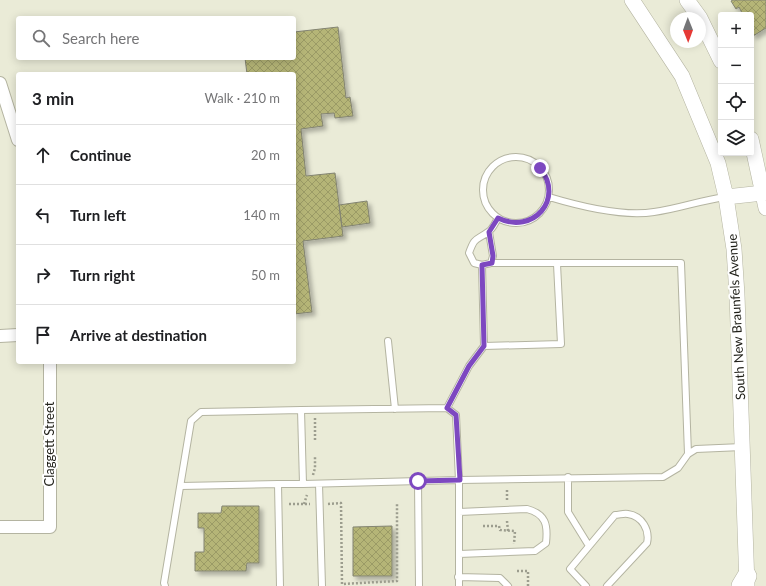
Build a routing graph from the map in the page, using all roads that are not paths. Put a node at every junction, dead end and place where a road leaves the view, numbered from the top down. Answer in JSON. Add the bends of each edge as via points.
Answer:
{"nodes":[{"id":1,"x":632,"y":0,"type":"edge"},
{"id":2,"x":687,"y":0,"type":"edge"},
{"id":3,"x":696,"y":12,"type":"edge"},
{"id":4,"x":706,"y":30,"type":"edge"},
{"id":5,"x":718,"y":55,"type":"edge"},
{"id":6,"x":0,"y":83,"type":"edge"},
{"id":7,"x":16,"y":134,"type":"edge"},
{"id":8,"x":754,"y":151,"type":"edge"},
{"id":9,"x":764,"y":193,"type":"junction"},
{"id":10,"x":726,"y":197,"type":"junction"},
{"id":11,"x":549,"y":198,"type":"junction"},
{"id":12,"x":766,"y":208,"type":"edge"},
{"id":13,"x":498,"y":218,"type":"junction"},
{"id":14,"x":489,"y":232,"type":"junction"},
{"id":15,"x":492,"y":263,"type":"junction"},
{"id":16,"x":557,"y":264,"type":"junction"},
{"id":17,"x":482,"y":265,"type":"junction"},
{"id":18,"x":16,"y":335,"type":"edge"},
{"id":19,"x":0,"y":336,"type":"edge"},
{"id":20,"x":388,"y":342,"type":"dead end"},
{"id":21,"x":484,"y":346,"type":"junction"},
{"id":22,"x":50,"y":364,"type":"edge"},
{"id":23,"x":447,"y":408,"type":"junction"},
{"id":24,"x":395,"y":409,"type":"junction"},
{"id":25,"x":300,"y":410,"type":"junction"},
{"id":26,"x":742,"y":447,"type":"junction"},
{"id":27,"x":688,"y":454,"type":"junction"},
{"id":28,"x":568,"y":478,"type":"junction"},
{"id":29,"x":460,"y":480,"type":"junction"},
{"id":30,"x":418,"y":481,"type":"junction"},
{"id":31,"x":278,"y":484,"type":"junction"},
{"id":32,"x":303,"y":484,"type":"junction"},
{"id":33,"x":319,"y":484,"type":"junction"},
{"id":34,"x":180,"y":486,"type":"junction"},
{"id":35,"x":459,"y":512,"type":"junction"},
{"id":36,"x":0,"y":527,"type":"edge"},
{"id":37,"x":589,"y":546,"type":"junction"},
{"id":38,"x":459,"y":554,"type":"junction"},
{"id":39,"x":458,"y":577,"type":"junction"},
{"id":40,"x":745,"y":583,"type":"edge"},
{"id":41,"x":583,"y":585,"type":"edge"},
{"id":42,"x":165,"y":586,"type":"edge"},
{"id":43,"x":280,"y":586,"type":"edge"},
{"id":44,"x":322,"y":586,"type":"edge"},
{"id":45,"x":419,"y":586,"type":"edge"},
{"id":46,"x":458,"y":586,"type":"edge"},
{"id":47,"x":508,"y":586,"type":"edge"},
{"id":48,"x":607,"y":586,"type":"edge"}],
"edges":[{"from":1,"to":10,"type":"street","name":"South New Braunfels Avenue","via":[[682,76],[718,162]]},
{"from":2,"to":3,"type":"street"},
{"from":4,"to":5,"type":"street"},
{"from":6,"to":7,"type":"street"},
{"from":8,"to":9,"type":"street"},
{"from":9,"to":10,"type":"street"},
{"from":9,"to":12,"type":"street"},
{"from":10,"to":11,"type":"lane","via":[[654,212],[630,212],[571,204]]},
{"from":10,"to":26,"type":"street","name":"South New Braunfels Avenue","via":[[734,249],[737,295]]},
{"from":11,"to":13,"type":"lane","via":[[542,212],[529,221],[513,224]]},
{"from":11,"to":13,"type":"lane","via":[[550,190],[545,174],[534,162],[519,157],[503,160],[490,169],[483,184],[484,200]]},
{"from":13,"to":14,"type":"lane"},
{"from":14,"to":15,"type":"lane"},
{"from":14,"to":17,"type":"lane","via":[[477,237],[469,253],[474,263]]},
{"from":15,"to":16,"type":"lane"},
{"from":15,"to":17,"type":"lane"},
{"from":16,"to":21,"type":"lane","via":[[561,344]]},
{"from":16,"to":27,"type":"lane","via":[[681,264]]},
{"from":17,"to":21,"type":"lane"},
{"from":18,"to":19,"type":"street"},
{"from":20,"to":24,"type":"lane"},
{"from":21,"to":23,"type":"lane","via":[[469,366]]},
{"from":22,"to":36,"type":"street","name":"Claggett Street","via":[[50,527]]},
{"from":23,"to":24,"type":"lane"},
{"from":23,"to":29,"type":"lane","via":[[456,415]]},
{"from":24,"to":25,"type":"lane"},
{"from":25,"to":32,"type":"lane"},
{"from":25,"to":34,"type":"lane","via":[[201,412],[191,421]]},
{"from":26,"to":27,"type":"lane","via":[[696,449]]},
{"from":26,"to":40,"type":"street","name":"South New Braunfels Avenue"},
{"from":27,"to":28,"type":"lane","via":[[678,468],[663,477]]},
{"from":28,"to":29,"type":"lane"},
{"from":28,"to":37,"type":"lane","via":[[568,512]]},
{"from":29,"to":30,"type":"lane"},
{"from":29,"to":35,"type":"lane"},
{"from":30,"to":33,"type":"lane"},
{"from":30,"to":45,"type":"lane"},
{"from":31,"to":32,"type":"lane"},
{"from":31,"to":34,"type":"lane"},
{"from":31,"to":43,"type":"lane"},
{"from":32,"to":33,"type":"lane"},
{"from":33,"to":44,"type":"lane"},
{"from":34,"to":42,"type":"lane"},
{"from":35,"to":38,"type":"lane"},
{"from":35,"to":38,"type":"lane","via":[[538,512],[545,522],[547,531],[546,543],[535,551]]},
{"from":37,"to":41,"type":"lane","via":[[570,569]]},
{"from":37,"to":48,"type":"lane","via":[[615,515],[628,514],[645,524],[649,534],[647,543]]},
{"from":38,"to":39,"type":"lane"},
{"from":39,"to":46,"type":"lane"},
{"from":39,"to":47,"type":"lane","via":[[500,578]]}]}
